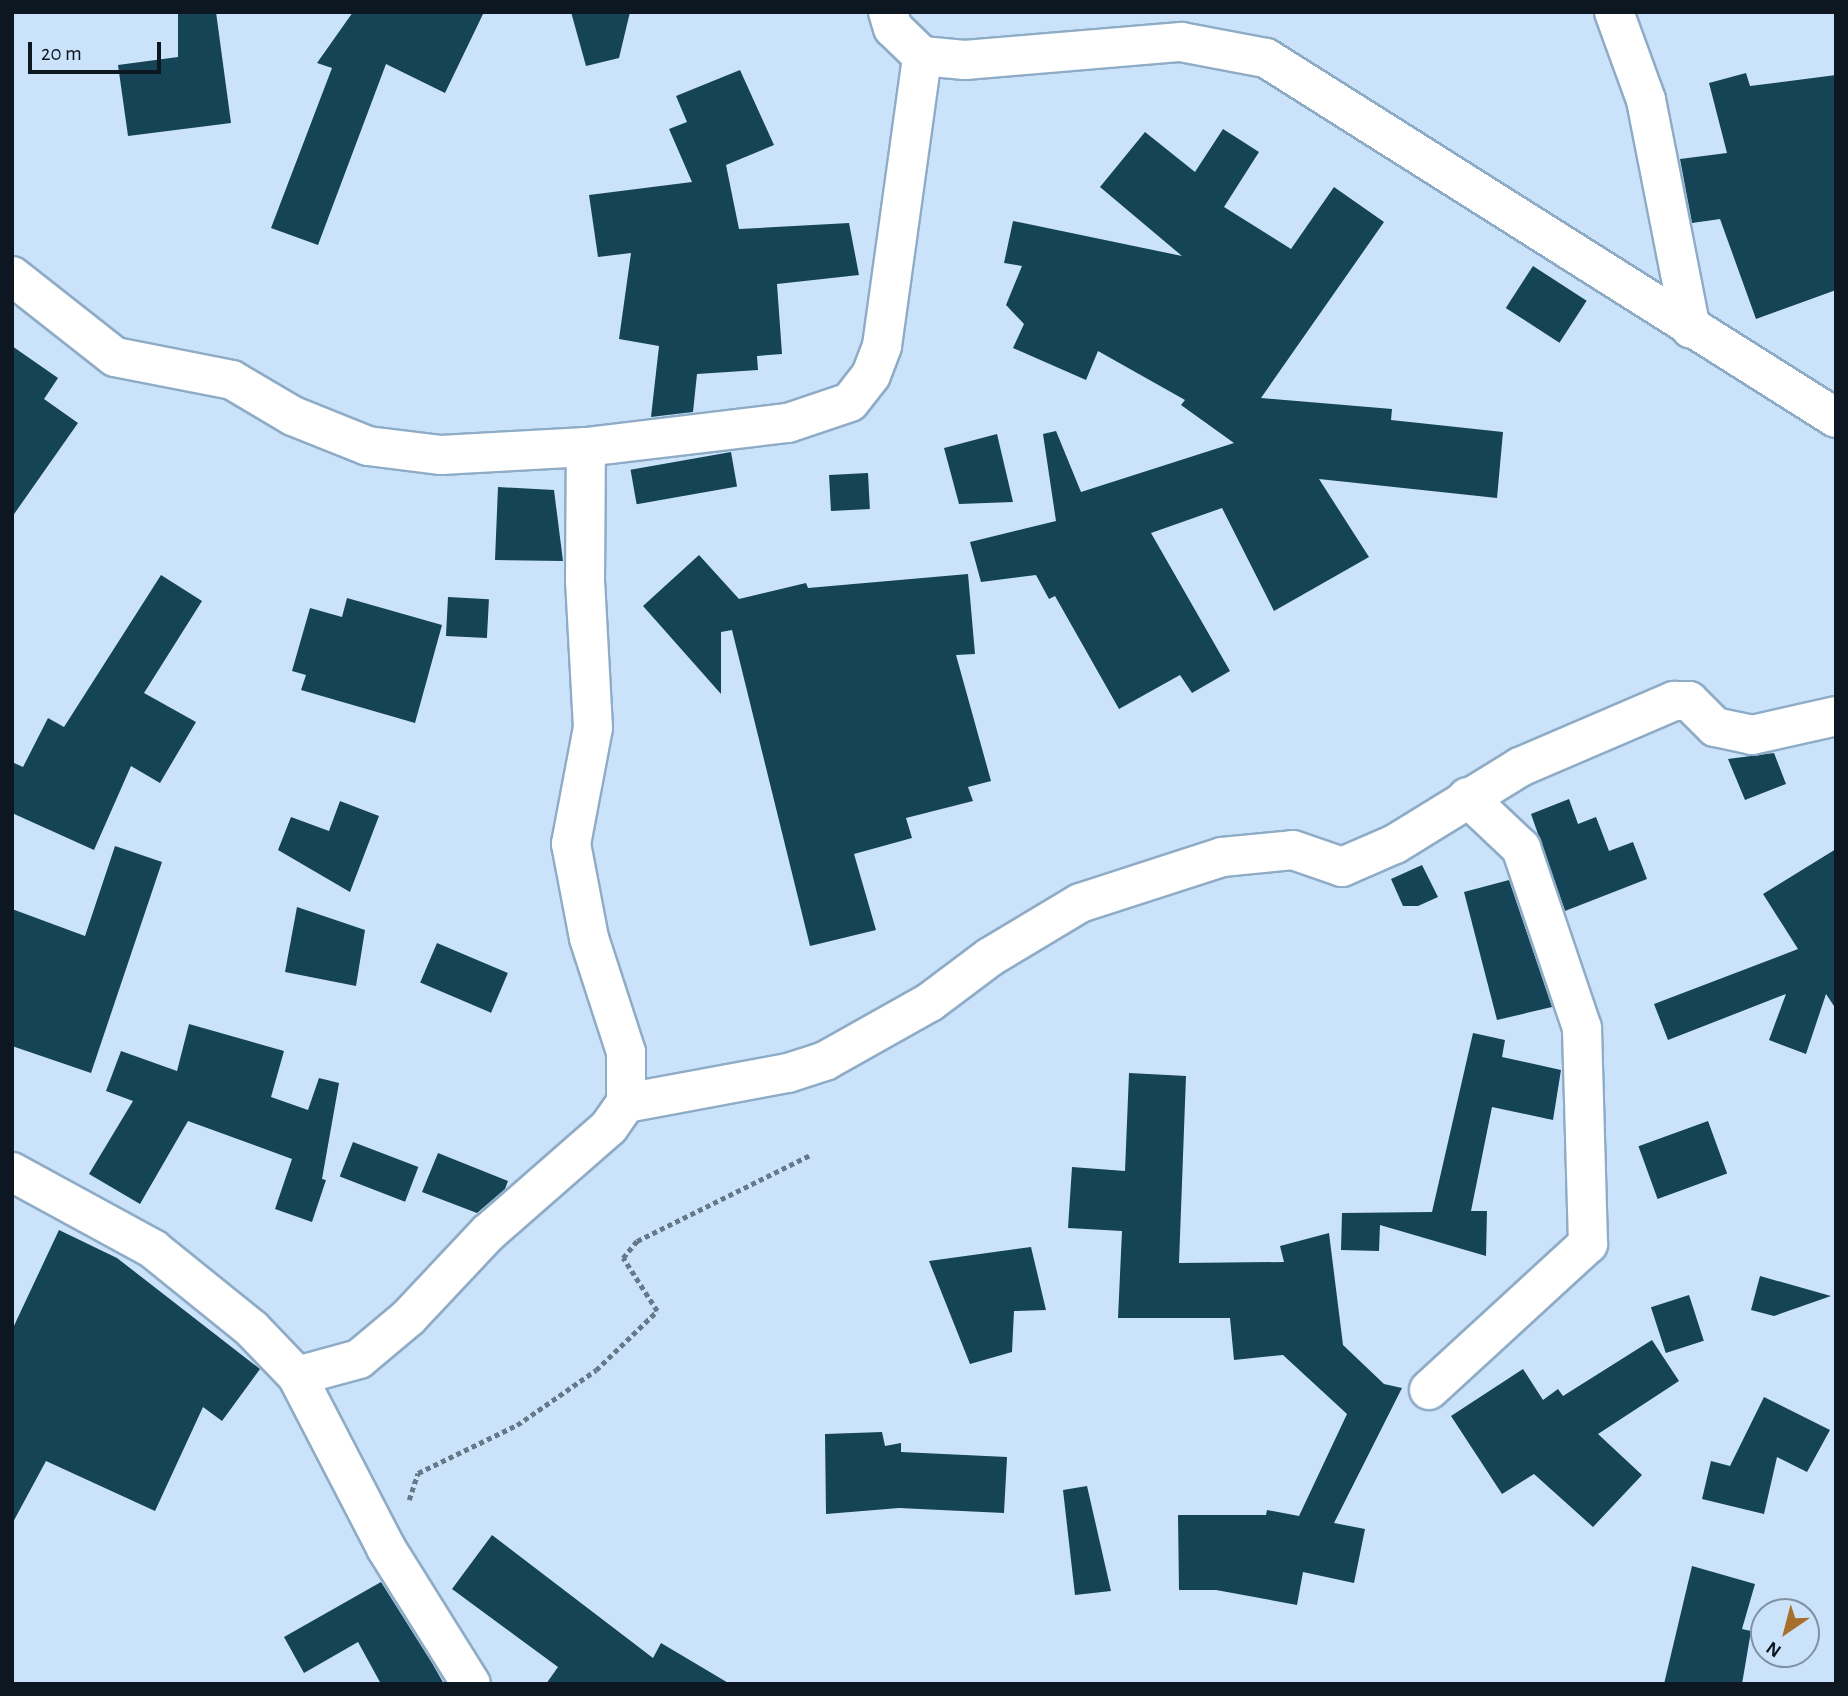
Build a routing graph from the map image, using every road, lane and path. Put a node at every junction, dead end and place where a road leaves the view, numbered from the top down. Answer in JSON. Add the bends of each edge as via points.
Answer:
{"nodes":[{"id":1,"x":888,"y":12,"type":"edge"},
{"id":2,"x":1614,"y":12,"type":"edge"},
{"id":3,"x":922,"y":56,"type":"junction"},
{"id":4,"x":12,"y":276,"type":"edge"},
{"id":5,"x":1691,"y":329,"type":"junction"},
{"id":6,"x":1836,"y":418,"type":"edge"},
{"id":7,"x":586,"y":447,"type":"junction"},
{"id":8,"x":1836,"y":716,"type":"edge"},
{"id":9,"x":1467,"y":797,"type":"junction"},
{"id":10,"x":626,"y":1103,"type":"junction"},
{"id":11,"x":812,"y":1154,"type":"dead end"},
{"id":12,"x":12,"y":1172,"type":"edge"},
{"id":13,"x":297,"y":1376,"type":"junction"},
{"id":14,"x":1429,"y":1390,"type":"dead end"},
{"id":15,"x":386,"y":1548,"type":"junction"},
{"id":16,"x":471,"y":1684,"type":"edge"}],
"edges":[{"from":1,"to":3,"type":"street","via":[[893,28]]},
{"from":2,"to":5,"type":"street","via":[[1646,100]]},
{"from":3,"to":5,"type":"street","via":[[965,60],[1181,41],[1266,58]]},
{"from":3,"to":7,"type":"street","via":[[882,346],[872,375],[850,402],[788,423]]},
{"from":4,"to":7,"type":"street","via":[[115,358],[232,380],[293,416],[368,446],[441,455]]},
{"from":5,"to":6,"type":"street"},
{"from":7,"to":10,"type":"street","via":[[585,581],[593,728],[571,844],[589,938],[626,1052]]},
{"from":8,"to":9,"type":"street","via":[[1752,736],[1714,727],[1689,701],[1674,701],[1520,766]]},
{"from":9,"to":10,"type":"street","via":[[1395,844],[1342,867],[1293,850],[1222,857],[1080,903],[989,957],[929,1002],[825,1061],[788,1073]]},
{"from":9,"to":14,"type":"street","via":[[1521,848],[1582,1028],[1588,1244]]},
{"from":10,"to":13,"type":"street","via":[[609,1127],[488,1233],[409,1317],[359,1359]]},
{"from":11,"to":15,"type":"path","via":[[637,1241],[623,1258],[657,1311],[596,1370],[517,1425],[418,1473]]},
{"from":12,"to":13,"type":"street","via":[[153,1249],[252,1329]]},
{"from":13,"to":15,"type":"street"},
{"from":15,"to":16,"type":"street"}]}
